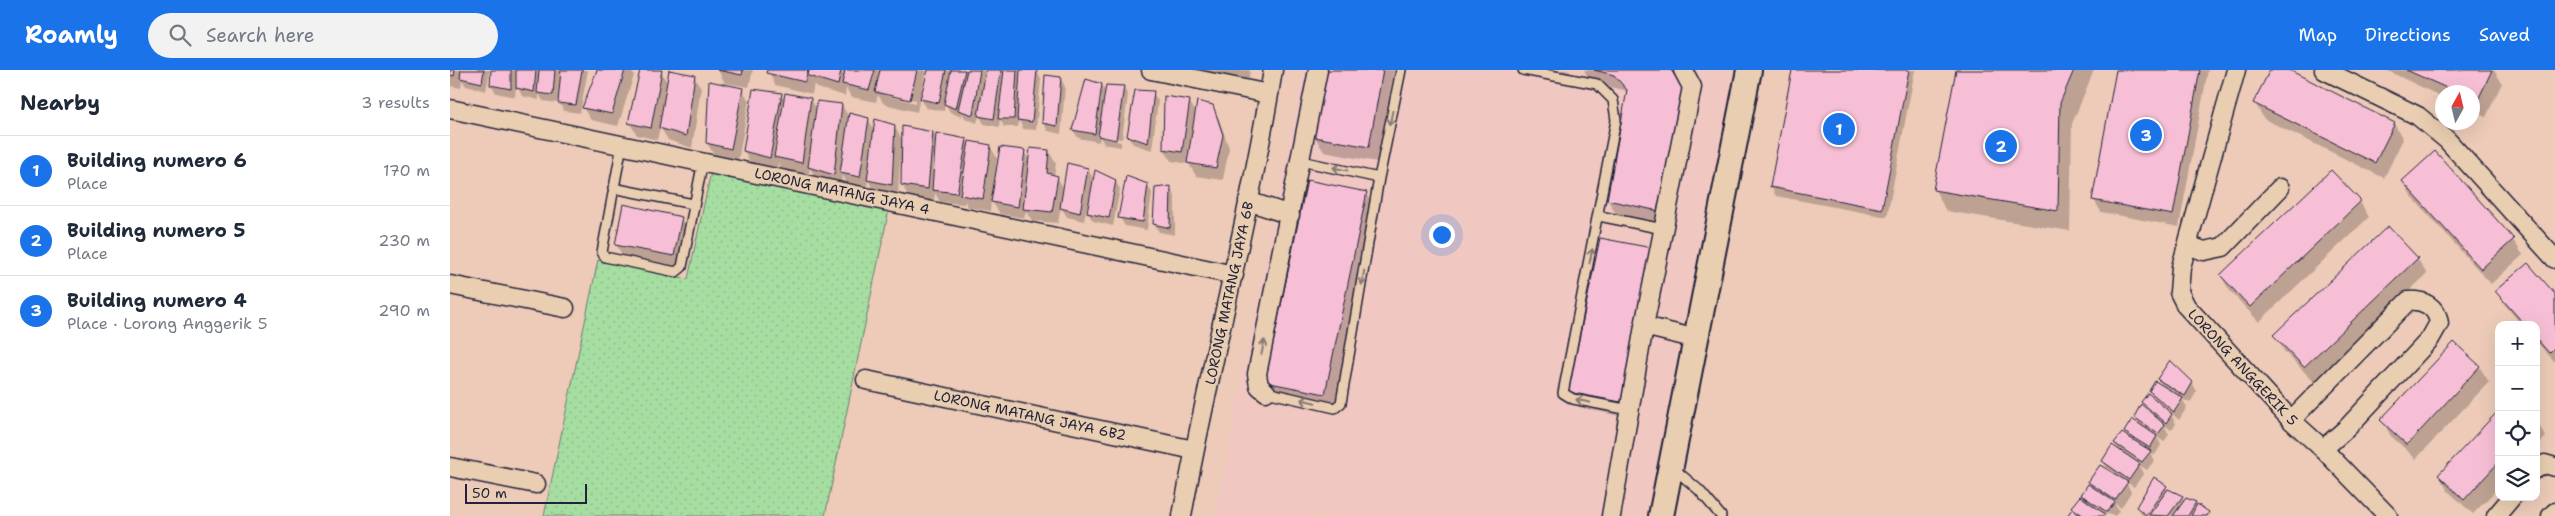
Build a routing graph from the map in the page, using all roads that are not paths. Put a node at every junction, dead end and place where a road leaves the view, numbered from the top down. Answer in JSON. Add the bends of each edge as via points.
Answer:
{"nodes":[{"id":1,"x":1151,"y":70,"type":"edge"},
{"id":2,"x":1273,"y":70,"type":"edge"},
{"id":3,"x":1318,"y":70,"type":"edge"},
{"id":4,"x":1401,"y":70,"type":"edge"},
{"id":5,"x":1523,"y":70,"type":"edge"},
{"id":6,"x":1684,"y":70,"type":"edge"},
{"id":7,"x":1749,"y":70,"type":"edge"},
{"id":8,"x":2236,"y":70,"type":"edge"},
{"id":9,"x":2324,"y":70,"type":"edge"},
{"id":10,"x":1561,"y":74,"type":"edge"},
{"id":11,"x":1269,"y":94,"type":"junction"},
{"id":12,"x":450,"y":109,"type":"edge"},
{"id":13,"x":622,"y":145,"type":"junction"},
{"id":14,"x":703,"y":161,"type":"junction"},
{"id":15,"x":1302,"y":161,"type":"junction"},
{"id":16,"x":1379,"y":178,"type":"junction"},
{"id":17,"x":613,"y":188,"type":"junction"},
{"id":18,"x":2280,"y":188,"type":"dead end"},
{"id":19,"x":1248,"y":201,"type":"junction"},
{"id":20,"x":693,"y":204,"type":"junction"},
{"id":21,"x":1290,"y":215,"type":"junction"},
{"id":22,"x":1599,"y":216,"type":"junction"},
{"id":23,"x":1664,"y":229,"type":"junction"},
{"id":24,"x":2188,"y":245,"type":"junction"},
{"id":25,"x":2555,"y":260,"type":"edge"},
{"id":26,"x":1234,"y":274,"type":"junction"},
{"id":27,"x":450,"y":285,"type":"edge"},
{"id":28,"x":565,"y":308,"type":"dead end"},
{"id":29,"x":1644,"y":326,"type":"junction"},
{"id":30,"x":1697,"y":339,"type":"junction"},
{"id":31,"x":866,"y":380,"type":"dead end"},
{"id":32,"x":1266,"y":392,"type":"joint"},
{"id":33,"x":1630,"y":410,"type":"junction"},
{"id":34,"x":2291,"y":420,"type":"junction"},
{"id":35,"x":2323,"y":449,"type":"junction"},
{"id":36,"x":1194,"y":450,"type":"junction"},
{"id":37,"x":1671,"y":466,"type":"junction"},
{"id":38,"x":450,"y":467,"type":"edge"},
{"id":39,"x":2540,"y":467,"type":"edge"},
{"id":40,"x":2555,"y":467,"type":"edge"},
{"id":41,"x":536,"y":484,"type":"dead end"},
{"id":42,"x":2509,"y":501,"type":"edge"},
{"id":43,"x":2555,"y":512,"type":"edge"},
{"id":44,"x":2378,"y":513,"type":"edge"},
{"id":45,"x":1182,"y":516,"type":"edge"},
{"id":46,"x":1611,"y":516,"type":"edge"},
{"id":47,"x":1661,"y":516,"type":"edge"},
{"id":48,"x":1721,"y":516,"type":"edge"},
{"id":49,"x":2496,"y":516,"type":"edge"},
{"id":50,"x":2551,"y":516,"type":"edge"}],
"edges":[{"from":1,"to":11,"type":"street"},
{"from":2,"to":11,"type":"street","name":"LORONG MATANG JAYA 6B"},
{"from":3,"to":15,"type":"street"},
{"from":4,"to":16,"type":"lane","one_way":true},
{"from":5,"to":10,"type":"lane"},
{"from":6,"to":23,"type":"street","via":[[1692,87]]},
{"from":7,"to":30,"type":"street"},
{"from":8,"to":24,"type":"street","name":"LORONG ANGGERIK 5"},
{"from":9,"to":25,"type":"street","via":[[2418,116],[2447,140]]},
{"from":10,"to":22,"type":"lane","via":[[1597,84],[1613,100],[1616,120]]},
{"from":11,"to":19,"type":"street","name":"LORONG MATANG JAYA 6B"},
{"from":12,"to":13,"type":"street","name":"LORONG MATANG JAYA 4"},
{"from":13,"to":14,"type":"street","name":"LORONG MATANG JAYA 4"},
{"from":13,"to":17,"type":"lane"},
{"from":14,"to":20,"type":"lane"},
{"from":14,"to":26,"type":"street","name":"LORONG MATANG JAYA 4"},
{"from":16,"to":15,"type":"lane","one_way":true},
{"from":15,"to":21,"type":"street"},
{"from":16,"to":32,"type":"lane","one_way":true,"via":[[1341,403],[1336,408]]},
{"from":17,"to":20,"type":"lane"},
{"from":17,"to":20,"type":"lane","via":[[602,246],[605,256],[676,272],[682,267]]},
{"from":18,"to":24,"type":"street","via":[[2223,247],[2204,251]]},
{"from":19,"to":21,"type":"street"},
{"from":19,"to":26,"type":"street","name":"LORONG MATANG JAYA 6B"},
{"from":32,"to":21,"type":"street","one_way":true,"via":[[1259,386],[1257,374]]},
{"from":22,"to":23,"type":"lane"},
{"from":33,"to":22,"type":"lane","one_way":true,"via":[[1573,399],[1563,393]]},
{"from":23,"to":29,"type":"street"},
{"from":24,"to":34,"type":"street","name":"LORONG ANGGERIK 5","via":[[2181,267],[2179,292],[2186,306]]},
{"from":26,"to":36,"type":"street","name":"LORONG MATANG JAYA 6B"},
{"from":27,"to":28,"type":"street"},
{"from":29,"to":30,"type":"street"},
{"from":29,"to":33,"type":"street"},
{"from":30,"to":37,"type":"street"},
{"from":31,"to":36,"type":"street","name":"LORONG MATANG JAYA 6B2"},
{"from":33,"to":46,"type":"street"},
{"from":34,"to":35,"type":"street","name":"LORONG ANGGERIK 5"},
{"from":34,"to":35,"type":"street","via":[[2408,301],[2421,300],[2434,310],[2439,326],[2426,345]]},
{"from":35,"to":44,"type":"street","name":"LORONG ANGGERIK 5"},
{"from":36,"to":45,"type":"street","name":"LORONG MATANG JAYA 6B"},
{"from":37,"to":47,"type":"street"},
{"from":37,"to":48,"type":"lane","via":[[1699,490]]},
{"from":38,"to":41,"type":"street"},
{"from":39,"to":40,"type":"street","via":[[2545,464]]},
{"from":42,"to":49,"type":"street"},
{"from":43,"to":50,"type":"street"}]}
